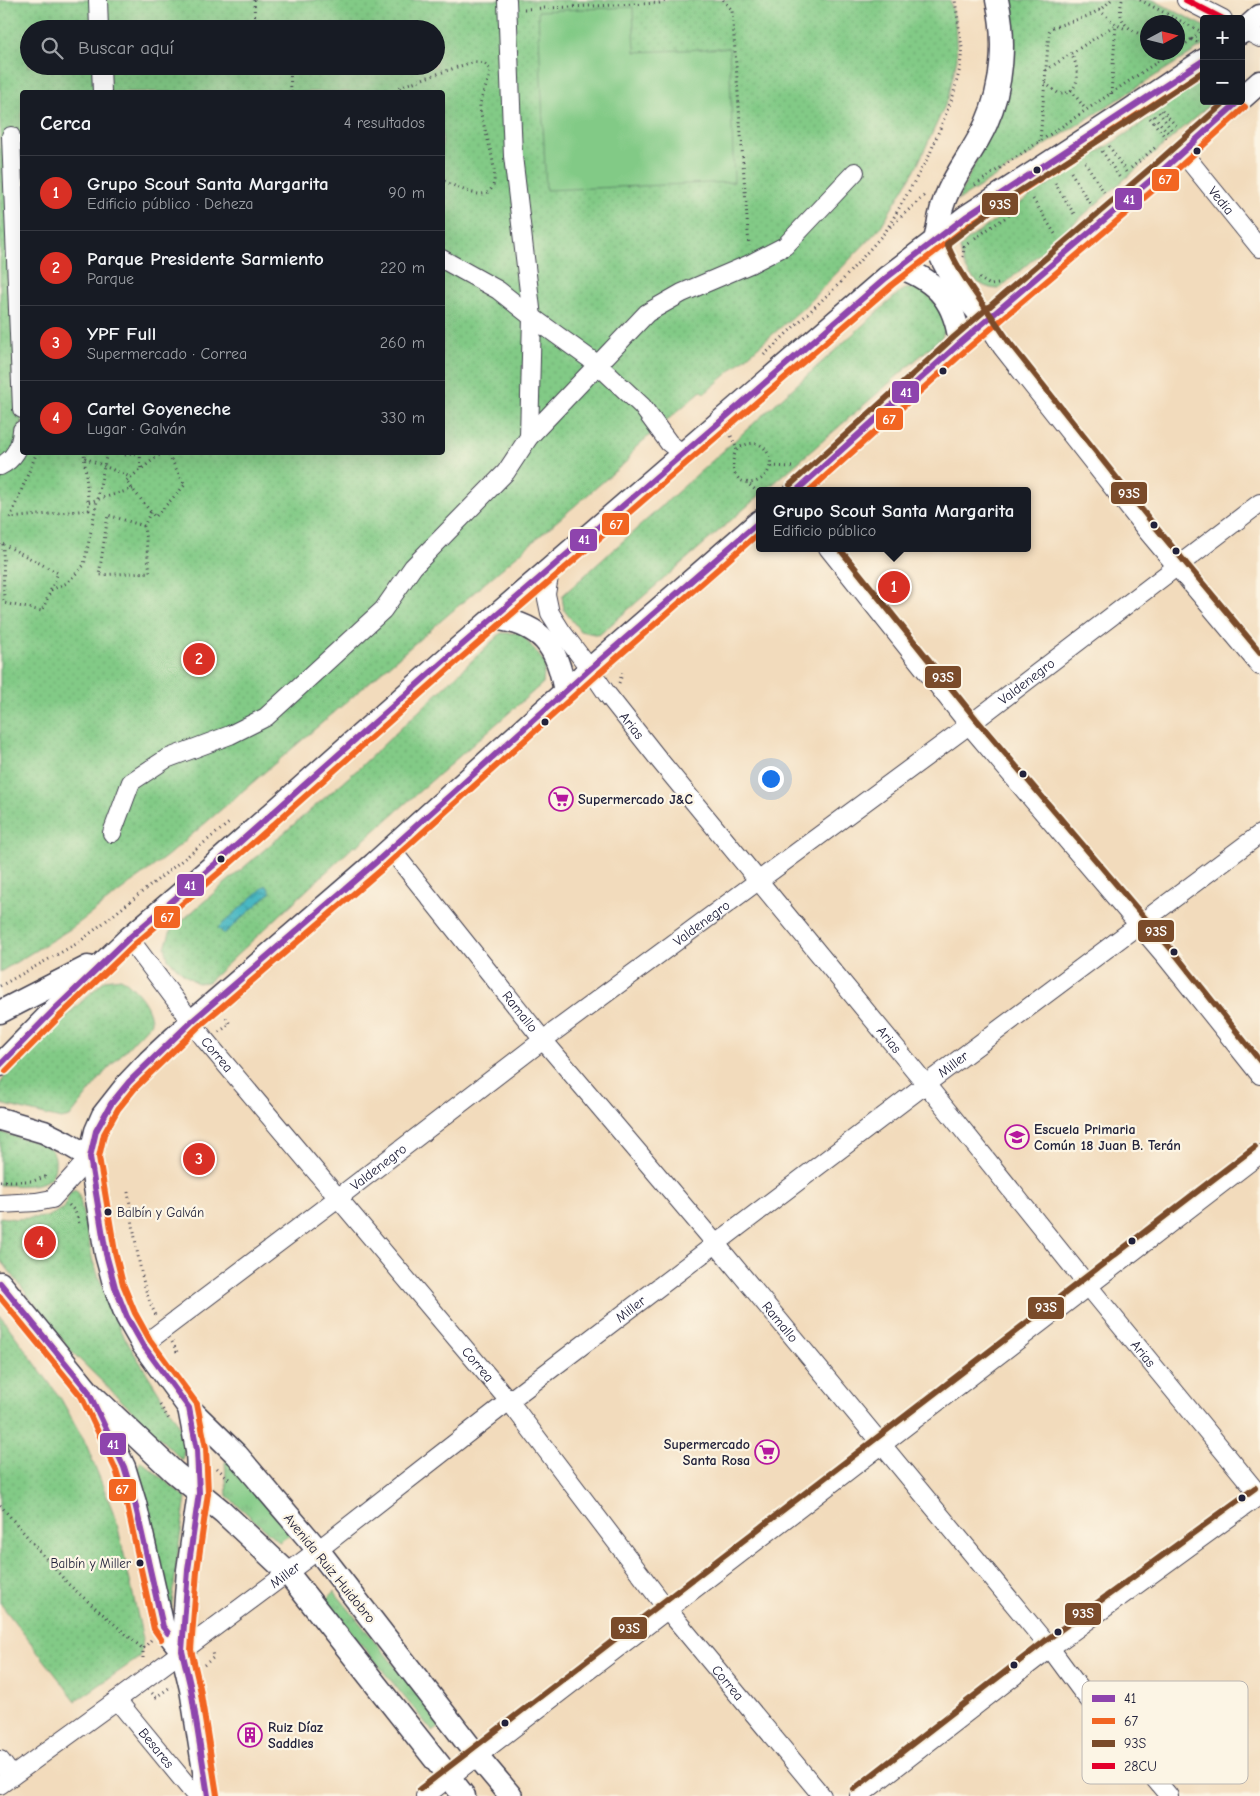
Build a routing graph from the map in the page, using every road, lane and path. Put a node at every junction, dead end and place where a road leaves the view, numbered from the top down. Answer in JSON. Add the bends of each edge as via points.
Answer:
{"nodes":[{"id":1,"x":98,"y":0,"type":"edge"},
{"id":2,"x":254,"y":0,"type":"edge"},
{"id":3,"x":647,"y":0,"type":"edge"},
{"id":4,"x":667,"y":0,"type":"edge"},
{"id":5,"x":723,"y":0,"type":"edge"},
{"id":6,"x":955,"y":0,"type":"edge"},
{"id":7,"x":997,"y":0,"type":"edge"},
{"id":8,"x":1111,"y":0,"type":"edge"},
{"id":9,"x":1122,"y":0,"type":"edge"},
{"id":10,"x":1140,"y":0,"type":"edge"},
{"id":11,"x":1186,"y":0,"type":"edge"},
{"id":12,"x":653,"y":3,"type":"junction"},
{"id":13,"x":507,"y":5,"type":"edge"},
{"id":14,"x":1099,"y":10,"type":"junction"},
{"id":15,"x":1215,"y":15,"type":"edge"},
{"id":16,"x":99,"y":20,"type":"edge"},
{"id":17,"x":255,"y":20,"type":"edge"},
{"id":18,"x":1116,"y":24,"type":"junction"},
{"id":19,"x":1129,"y":29,"type":"junction"},
{"id":20,"x":1200,"y":30,"type":"edge"},
{"id":21,"x":1200,"y":33,"type":"edge"},
{"id":22,"x":1140,"y":34,"type":"edge"},
{"id":23,"x":1192,"y":39,"type":"junction"},
{"id":24,"x":1185,"y":44,"type":"edge"},
{"id":25,"x":1200,"y":48,"type":"edge"},
{"id":26,"x":1071,"y":54,"type":"junction"},
{"id":27,"x":1200,"y":54,"type":"edge"},
{"id":28,"x":1160,"y":60,"type":"edge"},
{"id":29,"x":1046,"y":70,"type":"junction"},
{"id":30,"x":445,"y":71,"type":"edge"},
{"id":31,"x":101,"y":75,"type":"edge"},
{"id":32,"x":290,"y":75,"type":"edge"},
{"id":33,"x":434,"y":75,"type":"edge"},
{"id":34,"x":1260,"y":82,"type":"edge"},
{"id":35,"x":1045,"y":83,"type":"junction"},
{"id":36,"x":102,"y":90,"type":"edge"},
{"id":37,"x":291,"y":90,"type":"edge"},
{"id":38,"x":398,"y":90,"type":"edge"},
{"id":39,"x":1071,"y":90,"type":"junction"},
{"id":40,"x":1111,"y":93,"type":"junction"},
{"id":41,"x":1245,"y":96,"type":"edge"},
{"id":42,"x":1233,"y":105,"type":"edge"},
{"id":43,"x":1086,"y":110,"type":"junction"},
{"id":44,"x":1124,"y":114,"type":"junction"},
{"id":45,"x":1178,"y":128,"type":"dead end"},
{"id":46,"x":1173,"y":132,"type":"dead end"},
{"id":47,"x":11,"y":136,"type":"edge"},
{"id":48,"x":1166,"y":138,"type":"dead end"},
{"id":49,"x":1040,"y":141,"type":"junction"},
{"id":50,"x":1176,"y":144,"type":"junction"},
{"id":51,"x":1109,"y":146,"type":"dead end"},
{"id":52,"x":1102,"y":151,"type":"dead end"},
{"id":53,"x":1085,"y":162,"type":"dead end"},
{"id":54,"x":855,"y":172,"type":"dead end"},
{"id":55,"x":1071,"y":172,"type":"dead end"},
{"id":56,"x":1126,"y":172,"type":"dead end"},
{"id":57,"x":1120,"y":178,"type":"dead end"},
{"id":58,"x":445,"y":181,"type":"edge"},
{"id":59,"x":1055,"y":183,"type":"dead end"},
{"id":60,"x":971,"y":187,"type":"dead end"},
{"id":61,"x":1104,"y":192,"type":"dead end"},
{"id":62,"x":926,"y":193,"type":"dead end"},
{"id":63,"x":1033,"y":198,"type":"dead end"},
{"id":64,"x":1090,"y":204,"type":"dead end"},
{"id":65,"x":1076,"y":217,"type":"dead end"},
{"id":66,"x":886,"y":231,"type":"junction"},
{"id":67,"x":1055,"y":234,"type":"dead end"},
{"id":68,"x":936,"y":241,"type":"junction"},
{"id":69,"x":972,"y":241,"type":"dead end"},
{"id":70,"x":1260,"y":248,"type":"edge"},
{"id":71,"x":445,"y":261,"type":"edge"},
{"id":72,"x":966,"y":262,"type":"dead end"},
{"id":73,"x":750,"y":264,"type":"junction"},
{"id":74,"x":901,"y":268,"type":"junction"},
{"id":75,"x":976,"y":274,"type":"dead end"},
{"id":76,"x":999,"y":283,"type":"dead end"},
{"id":77,"x":839,"y":284,"type":"dead end"},
{"id":78,"x":532,"y":317,"type":"junction"},
{"id":79,"x":986,"y":322,"type":"junction"},
{"id":80,"x":960,"y":343,"type":"junction"},
{"id":81,"x":20,"y":359,"type":"edge"},
{"id":82,"x":597,"y":364,"type":"junction"},
{"id":83,"x":718,"y":424,"type":"junction"},
{"id":84,"x":529,"y":437,"type":"junction"},
{"id":85,"x":20,"y":444,"type":"edge"},
{"id":86,"x":737,"y":449,"type":"junction"},
{"id":87,"x":683,"y":454,"type":"junction"},
{"id":88,"x":36,"y":455,"type":"edge"},
{"id":89,"x":84,"y":455,"type":"edge"},
{"id":90,"x":106,"y":455,"type":"edge"},
{"id":91,"x":140,"y":455,"type":"edge"},
{"id":92,"x":159,"y":455,"type":"edge"},
{"id":93,"x":169,"y":455,"type":"edge"},
{"id":94,"x":85,"y":458,"type":"junction"},
{"id":95,"x":0,"y":466,"type":"edge"},
{"id":96,"x":104,"y":466,"type":"junction"},
{"id":97,"x":141,"y":469,"type":"junction"},
{"id":98,"x":130,"y":477,"type":"junction"},
{"id":99,"x":745,"y":482,"type":"junction"},
{"id":100,"x":800,"y":487,"type":"edge"},
{"id":101,"x":133,"y":489,"type":"junction"},
{"id":102,"x":756,"y":491,"type":"edge"},
{"id":103,"x":98,"y":499,"type":"junction"},
{"id":104,"x":89,"y":502,"type":"junction"},
{"id":105,"x":1260,"y":503,"type":"edge"},
{"id":106,"x":150,"y":511,"type":"junction"},
{"id":107,"x":756,"y":524,"type":"edge"},
{"id":108,"x":144,"y":526,"type":"junction"},
{"id":109,"x":831,"y":552,"type":"edge"},
{"id":110,"x":1177,"y":567,"type":"junction"},
{"id":111,"x":550,"y":570,"type":"junction"},
{"id":112,"x":51,"y":590,"type":"junction"},
{"id":113,"x":493,"y":618,"type":"junction"},
{"id":114,"x":1260,"y":666,"type":"edge"},
{"id":115,"x":590,"y":669,"type":"junction"},
{"id":116,"x":565,"y":693,"type":"junction"},
{"id":117,"x":969,"y":725,"type":"junction"},
{"id":118,"x":112,"y":833,"type":"dead end"},
{"id":119,"x":1260,"y":834,"type":"edge"},
{"id":120,"x":390,"y":848,"type":"junction"},
{"id":121,"x":759,"y":881,"type":"junction"},
{"id":122,"x":1140,"y":926,"type":"junction"},
{"id":123,"x":129,"y":938,"type":"junction"},
{"id":124,"x":106,"y":958,"type":"junction"},
{"id":125,"x":0,"y":1012,"type":"edge"},
{"id":126,"x":191,"y":1022,"type":"junction"},
{"id":127,"x":544,"y":1040,"type":"junction"},
{"id":128,"x":0,"y":1065,"type":"edge"},
{"id":129,"x":1260,"y":1074,"type":"edge"},
{"id":130,"x":926,"y":1084,"type":"junction"},
{"id":131,"x":0,"y":1119,"type":"edge"},
{"id":132,"x":1260,"y":1154,"type":"edge"},
{"id":133,"x":90,"y":1157,"type":"junction"},
{"id":134,"x":128,"y":1192,"type":"dead end"},
{"id":135,"x":339,"y":1197,"type":"junction"},
{"id":136,"x":0,"y":1204,"type":"edge"},
{"id":137,"x":716,"y":1244,"type":"junction"},
{"id":138,"x":1,"y":1287,"type":"edge"},
{"id":139,"x":1089,"y":1287,"type":"junction"},
{"id":140,"x":164,"y":1329,"type":"junction"},
{"id":141,"x":143,"y":1345,"type":"junction"},
{"id":142,"x":178,"y":1354,"type":"dead end"},
{"id":143,"x":88,"y":1390,"type":"junction"},
{"id":144,"x":509,"y":1401,"type":"junction"},
{"id":145,"x":189,"y":1408,"type":"junction"},
{"id":146,"x":882,"y":1446,"type":"junction"},
{"id":147,"x":199,"y":1493,"type":"junction"},
{"id":148,"x":1260,"y":1495,"type":"edge"},
{"id":149,"x":0,"y":1504,"type":"edge"},
{"id":150,"x":318,"y":1550,"type":"junction"},
{"id":151,"x":287,"y":1572,"type":"junction"},
{"id":152,"x":667,"y":1609,"type":"junction"},
{"id":153,"x":1050,"y":1648,"type":"junction"},
{"id":154,"x":143,"y":1649,"type":"dead end"},
{"id":155,"x":182,"y":1651,"type":"junction"},
{"id":156,"x":1082,"y":1691,"type":"edge"},
{"id":157,"x":117,"y":1700,"type":"junction"},
{"id":158,"x":478,"y":1757,"type":"junction"},
{"id":159,"x":0,"y":1760,"type":"edge"},
{"id":160,"x":449,"y":1778,"type":"junction"},
{"id":161,"x":6,"y":1780,"type":"edge"},
{"id":162,"x":1159,"y":1784,"type":"edge"},
{"id":163,"x":196,"y":1796,"type":"edge"},
{"id":164,"x":208,"y":1796,"type":"edge"},
{"id":165,"x":425,"y":1796,"type":"edge"},
{"id":166,"x":464,"y":1796,"type":"edge"},
{"id":167,"x":511,"y":1796,"type":"edge"},
{"id":168,"x":822,"y":1796,"type":"edge"},
{"id":169,"x":859,"y":1796,"type":"edge"},
{"id":170,"x":1169,"y":1796,"type":"edge"}],
"edges":[{"from":1,"to":16,"type":"street"},
{"from":2,"to":17,"type":"path"},
{"from":3,"to":12,"type":"path"},
{"from":4,"to":12,"type":"path"},
{"from":5,"to":73,"type":"path","via":[[732,10]]},
{"from":6,"to":66,"type":"path","via":[[962,48],[953,96],[929,156]]},
{"from":7,"to":68,"type":"main road","via":[[1002,46],[994,101],[980,135],[945,198]]},
{"from":8,"to":14,"type":"path"},
{"from":9,"to":19,"type":"path","via":[[1121,16]]},
{"from":10,"to":20,"type":"path"},
{"from":11,"to":15,"type":"street"},
{"from":12,"to":13,"type":"path"},
{"from":13,"to":78,"type":"street","via":[[513,156]]},
{"from":14,"to":18,"type":"path"},
{"from":14,"to":29,"type":"path","via":[[1051,28]]},
{"from":18,"to":19,"type":"path"},
{"from":18,"to":26,"type":"path"},
{"from":18,"to":40,"type":"path"},
{"from":19,"to":22,"type":"path"},
{"from":21,"to":23,"type":"path"},
{"from":23,"to":24,"type":"path"},
{"from":23,"to":25,"type":"path"},
{"from":26,"to":29,"type":"path"},
{"from":26,"to":39,"type":"path","via":[[1078,73],[1077,83]]},
{"from":27,"to":44,"type":"main road"},
{"from":28,"to":40,"type":"path"},
{"from":29,"to":35,"type":"path"},
{"from":30,"to":58,"type":"path","via":[[472,62],[483,62],[490,70],[480,105],[495,174],[493,187],[482,194]]},
{"from":31,"to":36,"type":"street"},
{"from":32,"to":37,"type":"path"},
{"from":33,"to":38,"type":"path"},
{"from":34,"to":41,"type":"main road"},
{"from":35,"to":39,"type":"path","via":[[1059,94]]},
{"from":35,"to":49,"type":"path"},
{"from":39,"to":43,"type":"path"},
{"from":40,"to":43,"type":"path"},
{"from":40,"to":44,"type":"path"},
{"from":42,"to":50,"type":"main road"},
{"from":43,"to":49,"type":"path"},
{"from":44,"to":68,"type":"main road","via":[[996,196]]},
{"from":45,"to":46,"type":"path","via":[[1160,111]]},
{"from":47,"to":81,"type":"street"},
{"from":48,"to":50,"type":"path","via":[[1152,116]]},
{"from":49,"to":60,"type":"path"},
{"from":50,"to":70,"type":"street","name":"Vedia"},
{"from":50,"to":79,"type":"main road"},
{"from":51,"to":56,"type":"path"},
{"from":52,"to":57,"type":"path"},
{"from":53,"to":61,"type":"path"},
{"from":54,"to":73,"type":"street","via":[[784,246]]},
{"from":55,"to":64,"type":"path"},
{"from":59,"to":65,"type":"path"},
{"from":62,"to":66,"type":"path"},
{"from":63,"to":67,"type":"path"},
{"from":66,"to":77,"type":"path"},
{"from":68,"to":74,"type":"main road"},
{"from":68,"to":79,"type":"main road","via":[[957,284]]},
{"from":69,"to":72,"type":"path","via":[[964,247]]},
{"from":71,"to":78,"type":"street","via":[[498,290]]},
{"from":73,"to":82,"type":"street","via":[[682,293],[647,313]]},
{"from":74,"to":80,"type":"main road","via":[[931,283],[943,295],[958,326]]},
{"from":74,"to":83,"type":"main road"},
{"from":75,"to":76,"type":"path","via":[[985,283]]},
{"from":78,"to":82,"type":"street"},
{"from":78,"to":84,"type":"street"},
{"from":79,"to":80,"type":"main road"},
{"from":79,"to":110,"type":"street","via":[[1002,347]]},
{"from":80,"to":100,"type":"main road"},
{"from":82,"to":84,"type":"street"},
{"from":82,"to":87,"type":"street","via":[[642,406],[670,443]]},
{"from":83,"to":86,"type":"path","via":[[732,437]]},
{"from":83,"to":87,"type":"main road"},
{"from":84,"to":118,"type":"street","via":[[506,472],[413,566],[383,610],[266,717],[230,735],[166,759],[131,782]]},
{"from":85,"to":95,"type":"street","via":[[15,455]]},
{"from":86,"to":99,"type":"path","via":[[732,465]]},
{"from":86,"to":99,"type":"path","via":[[754,443],[761,445],[770,458],[771,466],[763,478]]},
{"from":87,"to":111,"type":"main road"},
{"from":88,"to":104,"type":"path","via":[[10,518],[89,510]]},
{"from":89,"to":94,"type":"path"},
{"from":90,"to":96,"type":"path"},
{"from":91,"to":97,"type":"path"},
{"from":92,"to":97,"type":"path"},
{"from":93,"to":106,"type":"path","via":[[184,485],[155,517]]},
{"from":94,"to":96,"type":"path"},
{"from":94,"to":104,"type":"path"},
{"from":96,"to":98,"type":"path"},
{"from":96,"to":103,"type":"path"},
{"from":97,"to":98,"type":"path"},
{"from":98,"to":101,"type":"path","via":[[126,481]]},
{"from":99,"to":102,"type":"path"},
{"from":101,"to":103,"type":"path"},
{"from":101,"to":106,"type":"path"},
{"from":103,"to":104,"type":"path"},
{"from":103,"to":112,"type":"path","via":[[84,565],[67,583]]},
{"from":105,"to":110,"type":"street","name":"Valdenegro"},
{"from":106,"to":108,"type":"path"},
{"from":107,"to":115,"type":"main road"},
{"from":108,"to":108,"type":"path","via":[[150,572],[99,575],[108,515]]},
{"from":109,"to":117,"type":"street"},
{"from":110,"to":114,"type":"street"},
{"from":110,"to":117,"type":"street","name":"Valdenegro"},
{"from":111,"to":113,"type":"main road"},
{"from":111,"to":115,"type":"street","name":"Arias","via":[[546,594],[550,613]]},
{"from":112,"to":112,"type":"path","via":[[42,611],[4,603],[3,544],[58,572]]},
{"from":113,"to":116,"type":"main road","via":[[513,620],[531,628],[545,640],[556,656]]},
{"from":113,"to":123,"type":"main road"},
{"from":115,"to":116,"type":"main road"},
{"from":115,"to":121,"type":"street","name":"Arias","via":[[660,761]]},
{"from":116,"to":120,"type":"main road"},
{"from":117,"to":121,"type":"street","name":"Valdenegro"},
{"from":117,"to":122,"type":"street"},
{"from":119,"to":122,"type":"street","name":"Miller"},
{"from":120,"to":126,"type":"main road"},
{"from":120,"to":127,"type":"street","name":"Ramallo"},
{"from":121,"to":127,"type":"street","name":"Valdenegro"},
{"from":121,"to":130,"type":"street","name":"Arias"},
{"from":122,"to":129,"type":"street"},
{"from":122,"to":130,"type":"street","name":"Miller"},
{"from":123,"to":124,"type":"main road"},
{"from":123,"to":126,"type":"street","name":"Correa"},
{"from":124,"to":125,"type":"main road"},
{"from":124,"to":128,"type":"main road"},
{"from":126,"to":133,"type":"main road","via":[[148,1061],[111,1104],[96,1132]]},
{"from":126,"to":135,"type":"street","name":"Correa"},
{"from":127,"to":135,"type":"street","name":"Valdenegro"},
{"from":127,"to":137,"type":"street","name":"Ramallo"},
{"from":130,"to":137,"type":"street","name":"Miller"},
{"from":130,"to":139,"type":"street","name":"Arias"},
{"from":131,"to":133,"type":"main road","via":[[44,1132]]},
{"from":132,"to":139,"type":"street"},
{"from":133,"to":136,"type":"street","via":[[52,1199]]},
{"from":133,"to":141,"type":"main road","name":"Avenida Ruiz Huidobro","via":[[106,1254],[115,1287],[127,1318]]},
{"from":134,"to":140,"type":"path","via":[[142,1274],[154,1311]]},
{"from":135,"to":140,"type":"street","name":"Valdenegro"},
{"from":135,"to":144,"type":"street","name":"Correa"},
{"from":137,"to":144,"type":"street","name":"Miller"},
{"from":137,"to":146,"type":"street","name":"Ramallo"},
{"from":138,"to":143,"type":"main road"},
{"from":139,"to":146,"type":"street"},
{"from":139,"to":148,"type":"street","name":"Arias"},
{"from":140,"to":141,"type":"street","name":"Valdenegro"},
{"from":140,"to":142,"type":"path"},
{"from":141,"to":145,"type":"main road","name":"Avenida Ruiz Huidobro"},
{"from":143,"to":147,"type":"main road"},
{"from":143,"to":155,"type":"main road","via":[[124,1467],[163,1626]]},
{"from":144,"to":150,"type":"street","name":"Miller"},
{"from":144,"to":152,"type":"street","name":"Correa"},
{"from":145,"to":147,"type":"main road","via":[[200,1471]]},
{"from":145,"to":150,"type":"main road","name":"Avenida Ruiz Huidobro","via":[[237,1455]]},
{"from":146,"to":152,"type":"street"},
{"from":146,"to":153,"type":"street","name":"Ramallo"},
{"from":147,"to":151,"type":"main road"},
{"from":147,"to":155,"type":"main road","via":[[188,1570]]},
{"from":148,"to":153,"type":"street"},
{"from":149,"to":154,"type":"path","via":[[68,1584]]},
{"from":150,"to":151,"type":"street","name":"Miller"},
{"from":150,"to":158,"type":"main road","name":"Avenida Ruiz Huidobro"},
{"from":151,"to":155,"type":"street","name":"Miller"},
{"from":151,"to":160,"type":"main road"},
{"from":152,"to":158,"type":"street"},
{"from":152,"to":168,"type":"street","name":"Correa"},
{"from":153,"to":156,"type":"street","name":"Ramallo"},
{"from":153,"to":169,"type":"street"},
{"from":155,"to":157,"type":"street","name":"Miller"},
{"from":155,"to":164,"type":"main road"},
{"from":157,"to":161,"type":"street","name":"Miller"},
{"from":157,"to":163,"type":"street","name":"Besares"},
{"from":158,"to":160,"type":"street"},
{"from":158,"to":167,"type":"main road","name":"Avenida Ruiz Huidobro"},
{"from":159,"to":161,"type":"street"},
{"from":160,"to":165,"type":"street"},
{"from":160,"to":166,"type":"main road"},
{"from":162,"to":170,"type":"street","name":"Ramallo"}]}
